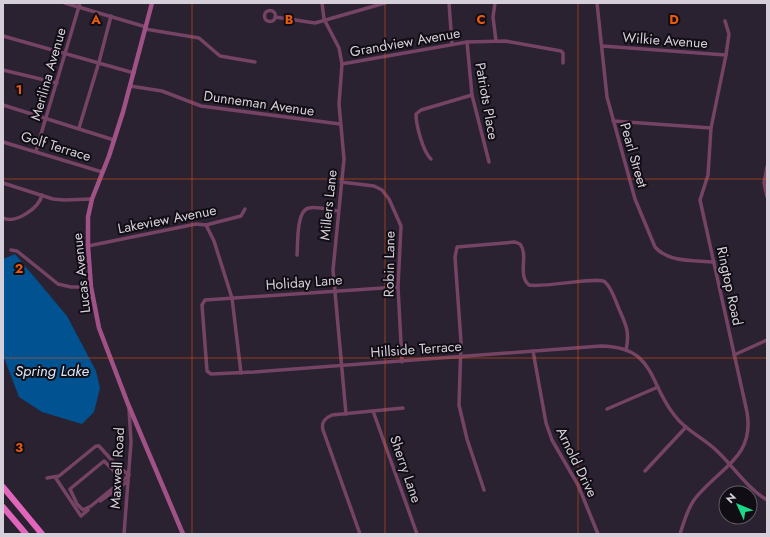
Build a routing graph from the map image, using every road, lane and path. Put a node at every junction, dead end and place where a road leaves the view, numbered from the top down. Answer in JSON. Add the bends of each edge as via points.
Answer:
{"nodes":[{"id":1,"x":65,"y":3,"type":"edge"},
{"id":2,"x":152,"y":3,"type":"edge"},
{"id":3,"x":322,"y":3,"type":"edge"},
{"id":4,"x":384,"y":3,"type":"edge"},
{"id":5,"x":449,"y":3,"type":"edge"},
{"id":6,"x":495,"y":3,"type":"edge"},
{"id":7,"x":597,"y":3,"type":"edge"},
{"id":8,"x":79,"y":5,"type":"edge"},
{"id":9,"x":111,"y":16,"type":"junction"},
{"id":10,"x":275,"y":17,"type":"dead end"},
{"id":11,"x":324,"y":19,"type":"junction"},
{"id":12,"x":725,"y":21,"type":"dead end"},
{"id":13,"x":145,"y":28,"type":"junction"},
{"id":14,"x":3,"y":36,"type":"edge"},
{"id":15,"x":496,"y":41,"type":"junction"},
{"id":16,"x":467,"y":42,"type":"junction"},
{"id":17,"x":452,"y":44,"type":"junction"},
{"id":18,"x":602,"y":46,"type":"junction"},
{"id":19,"x":66,"y":52,"type":"junction"},
{"id":20,"x":726,"y":56,"type":"junction"},
{"id":21,"x":99,"y":62,"type":"junction"},
{"id":22,"x":255,"y":62,"type":"dead end"},
{"id":23,"x":563,"y":63,"type":"dead end"},
{"id":24,"x":342,"y":64,"type":"junction"},
{"id":25,"x":3,"y":70,"type":"edge"},
{"id":26,"x":134,"y":73,"type":"junction"},
{"id":27,"x":57,"y":83,"type":"junction"},
{"id":28,"x":130,"y":86,"type":"junction"},
{"id":29,"x":472,"y":95,"type":"junction"},
{"id":30,"x":3,"y":105,"type":"edge"},
{"id":31,"x":46,"y":118,"type":"junction"},
{"id":32,"x":613,"y":120,"type":"junction"},
{"id":33,"x":340,"y":124,"type":"junction"},
{"id":34,"x":79,"y":128,"type":"junction"},
{"id":35,"x":711,"y":128,"type":"junction"},
{"id":36,"x":114,"y":140,"type":"junction"},
{"id":37,"x":3,"y":142,"type":"edge"},
{"id":38,"x":36,"y":151,"type":"junction"},
{"id":39,"x":431,"y":160,"type":"dead end"},
{"id":40,"x":489,"y":162,"type":"dead end"},
{"id":41,"x":767,"y":167,"type":"edge"},
{"id":42,"x":102,"y":172,"type":"junction"},
{"id":43,"x":3,"y":182,"type":"edge"},
{"id":44,"x":341,"y":182,"type":"junction"},
{"id":45,"x":42,"y":195,"type":"junction"},
{"id":46,"x":767,"y":197,"type":"edge"},
{"id":47,"x":92,"y":199,"type":"junction"},
{"id":48,"x":245,"y":209,"type":"dead end"},
{"id":49,"x":338,"y":210,"type":"junction"},
{"id":50,"x":3,"y":218,"type":"edge"},
{"id":51,"x":206,"y":225,"type":"junction"},
{"id":52,"x":88,"y":246,"type":"junction"},
{"id":53,"x":11,"y":250,"type":"dead end"},
{"id":54,"x":297,"y":255,"type":"dead end"},
{"id":55,"x":714,"y":262,"type":"junction"},
{"id":56,"x":91,"y":287,"type":"junction"},
{"id":57,"x":398,"y":287,"type":"junction"},
{"id":58,"x":336,"y":292,"type":"junction"},
{"id":59,"x":232,"y":298,"type":"junction"},
{"id":60,"x":767,"y":340,"type":"edge"},
{"id":61,"x":626,"y":350,"type":"junction"},
{"id":62,"x":533,"y":351,"type":"junction"},
{"id":63,"x":734,"y":355,"type":"junction"},
{"id":64,"x":461,"y":357,"type":"junction"},
{"id":65,"x":402,"y":362,"type":"junction"},
{"id":66,"x":341,"y":365,"type":"junction"},
{"id":67,"x":208,"y":372,"type":"joint"},
{"id":68,"x":241,"y":373,"type":"junction"},
{"id":69,"x":658,"y":387,"type":"junction"},
{"id":70,"x":128,"y":404,"type":"junction"},
{"id":71,"x":403,"y":408,"type":"dead end"},
{"id":72,"x":607,"y":409,"type":"dead end"},
{"id":73,"x":373,"y":411,"type":"junction"},
{"id":74,"x":346,"y":414,"type":"junction"},
{"id":75,"x":686,"y":427,"type":"junction"},
{"id":76,"x":730,"y":465,"type":"junction"},
{"id":77,"x":645,"y":471,"type":"dead end"},
{"id":78,"x":129,"y":475,"type":"junction"},
{"id":79,"x":55,"y":477,"type":"junction"},
{"id":80,"x":47,"y":478,"type":"dead end"},
{"id":81,"x":123,"y":480,"type":"junction"},
{"id":82,"x":128,"y":481,"type":"junction"},
{"id":83,"x":3,"y":487,"type":"edge"},
{"id":84,"x":484,"y":490,"type":"dead end"},
{"id":85,"x":767,"y":500,"type":"edge"},
{"id":86,"x":3,"y":507,"type":"edge"},
{"id":87,"x":26,"y":534,"type":"edge"},
{"id":88,"x":42,"y":534,"type":"edge"},
{"id":89,"x":124,"y":534,"type":"edge"},
{"id":90,"x":183,"y":534,"type":"edge"},
{"id":91,"x":360,"y":534,"type":"edge"},
{"id":92,"x":417,"y":534,"type":"edge"},
{"id":93,"x":598,"y":534,"type":"edge"},
{"id":94,"x":680,"y":534,"type":"edge"}],
"edges":[{"from":1,"to":8,"type":"street"},
{"from":2,"to":13,"type":"street","name":"Lucas Avenue"},
{"from":3,"to":11,"type":"street","name":"Millers Lane"},
{"from":4,"to":11,"type":"street"},
{"from":5,"to":17,"type":"street"},
{"from":6,"to":15,"type":"street"},
{"from":7,"to":18,"type":"street","name":"Pearl Street"},
{"from":8,"to":9,"type":"street"},
{"from":8,"to":19,"type":"street","name":"Merilina Avenue"},
{"from":9,"to":13,"type":"street"},
{"from":9,"to":21,"type":"street"},
{"from":10,"to":11,"type":"street","via":[[310,23]]},
{"from":11,"to":24,"type":"street","name":"Millers Lane","via":[[339,48]]},
{"from":12,"to":20,"type":"street","name":"Ringtop Road","via":[[729,34]]},
{"from":13,"to":22,"type":"street","via":[[199,38],[220,56]]},
{"from":13,"to":26,"type":"street","name":"Lucas Avenue"},
{"from":14,"to":19,"type":"street"},
{"from":15,"to":16,"type":"street","name":"Grandview Avenue"},
{"from":15,"to":23,"type":"street","name":"Grandview Avenue","via":[[561,51]]},
{"from":16,"to":17,"type":"street","name":"Grandview Avenue"},
{"from":16,"to":29,"type":"street","name":"Patriots Place"},
{"from":17,"to":24,"type":"street","name":"Grandview Avenue"},
{"from":18,"to":20,"type":"street","name":"Wilkie Avenue"},
{"from":18,"to":32,"type":"street","name":"Pearl Street","via":[[607,97]]},
{"from":19,"to":21,"type":"street"},
{"from":19,"to":27,"type":"street","name":"Merilina Avenue"},
{"from":20,"to":35,"type":"street","name":"Ringtop Road"},
{"from":21,"to":26,"type":"street"},
{"from":21,"to":34,"type":"street"},
{"from":24,"to":33,"type":"street","name":"Millers Lane"},
{"from":25,"to":27,"type":"street"},
{"from":26,"to":28,"type":"street","name":"Lucas Avenue"},
{"from":27,"to":31,"type":"street","name":"Merilina Avenue"},
{"from":28,"to":33,"type":"street","name":"Dunneman Avenue","via":[[162,91],[201,106]]},
{"from":28,"to":36,"type":"street","name":"Lucas Avenue"},
{"from":29,"to":39,"type":"street","via":[[421,110],[416,114],[427,156]]},
{"from":29,"to":40,"type":"street","name":"Patriots Place"},
{"from":30,"to":31,"type":"street"},
{"from":31,"to":34,"type":"street"},
{"from":31,"to":38,"type":"street","name":"Merilina Avenue"},
{"from":32,"to":35,"type":"street"},
{"from":32,"to":55,"type":"street","name":"Pearl Street","via":[[635,199],[655,247],[671,258]]},
{"from":33,"to":44,"type":"street","name":"Millers Lane","via":[[344,159]]},
{"from":34,"to":36,"type":"street"},
{"from":35,"to":55,"type":"street","name":"Ringtop Road","via":[[708,175],[700,200]]},
{"from":36,"to":42,"type":"street","name":"Lucas Avenue"},
{"from":37,"to":38,"type":"street","name":"Golf Terrace"},
{"from":38,"to":42,"type":"street","name":"Golf Terrace"},
{"from":41,"to":46,"type":"street","via":[[764,183]]},
{"from":42,"to":47,"type":"street","name":"Lucas Avenue"},
{"from":43,"to":45,"type":"street"},
{"from":44,"to":49,"type":"street","name":"Millers Lane"},
{"from":44,"to":57,"type":"street","name":"Robin Lane","via":[[374,186],[382,190],[389,199],[401,226],[402,235]]},
{"from":45,"to":47,"type":"street","via":[[64,200]]},
{"from":45,"to":50,"type":"street","via":[[39,203],[22,215],[9,220]]},
{"from":47,"to":52,"type":"street","name":"Lucas Avenue","via":[[88,217]]},
{"from":48,"to":51,"type":"street","name":"Lakeview Avenue","via":[[241,216]]},
{"from":49,"to":54,"type":"street","via":[[304,210],[300,216]]},
{"from":49,"to":58,"type":"street","name":"Millers Lane","via":[[333,270]]},
{"from":51,"to":52,"type":"street","name":"Lakeview Avenue","via":[[190,225]]},
{"from":51,"to":59,"type":"street","via":[[214,241]]},
{"from":52,"to":56,"type":"street","name":"Lucas Avenue"},
{"from":53,"to":56,"type":"street","via":[[17,251],[58,284]]},
{"from":55,"to":63,"type":"street","name":"Ringtop Road"},
{"from":56,"to":70,"type":"street","name":"Lucas Avenue","via":[[99,328]]},
{"from":57,"to":58,"type":"street","name":"Holiday Lane"},
{"from":57,"to":65,"type":"street","name":"Robin Lane"},
{"from":58,"to":59,"type":"street","name":"Holiday Lane"},
{"from":58,"to":66,"type":"street","name":"Millers Lane"},
{"from":59,"to":67,"type":"street","name":"Holiday Lane","via":[[205,300],[202,305]]},
{"from":59,"to":68,"type":"street"},
{"from":60,"to":63,"type":"street"},
{"from":61,"to":62,"type":"street","name":"Hillside Terrace","via":[[601,346]]},
{"from":61,"to":64,"type":"street","via":[[627,327],[610,287],[602,280],[596,279],[578,283],[529,285],[524,280],[523,249],[515,242],[457,247],[455,257]]},
{"from":61,"to":69,"type":"street","via":[[645,363]]},
{"from":62,"to":64,"type":"street","name":"Hillside Terrace"},
{"from":62,"to":93,"type":"street","name":"Arnold Drive","via":[[546,423],[552,440],[578,485]]},
{"from":63,"to":76,"type":"street","name":"Ringtop Road","via":[[748,426],[745,445]]},
{"from":64,"to":65,"type":"street","name":"Hillside Terrace"},
{"from":64,"to":84,"type":"street","via":[[461,418]]},
{"from":65,"to":66,"type":"street","name":"Hillside Terrace"},
{"from":66,"to":68,"type":"street","name":"Hillside Terrace"},
{"from":66,"to":74,"type":"street","name":"Millers Lane"},
{"from":67,"to":68,"type":"street","name":"Hillside Terrace"},
{"from":69,"to":72,"type":"street"},
{"from":69,"to":75,"type":"street","via":[[669,409]]},
{"from":70,"to":78,"type":"street","name":"Maxwell Road","via":[[131,442]]},
{"from":70,"to":90,"type":"street","name":"Lucas Avenue"},
{"from":71,"to":73,"type":"street"},
{"from":73,"to":74,"type":"street"},
{"from":73,"to":92,"type":"street","name":"Sherry Lane"},
{"from":74,"to":91,"type":"street","via":[[328,417],[322,427]]},
{"from":75,"to":76,"type":"street"},
{"from":75,"to":77,"type":"street"},
{"from":76,"to":85,"type":"street","via":[[753,490]]},
{"from":76,"to":94,"type":"street","name":"Ringtop Road","via":[[695,499]]},
{"from":78,"to":79,"type":"street","via":[[96,446],[65,472]]},
{"from":78,"to":81,"type":"street"},
{"from":78,"to":82,"type":"street","name":"Maxwell Road"},
{"from":79,"to":80,"type":"street"},
{"from":79,"to":82,"type":"street","via":[[81,516]]},
{"from":81,"to":81,"type":"street","via":[[85,510],[81,509],[70,490],[104,461]]},
{"from":82,"to":89,"type":"street","name":"Maxwell Road"},
{"from":83,"to":88,"type":"highway"},
{"from":86,"to":87,"type":"highway"}]}
